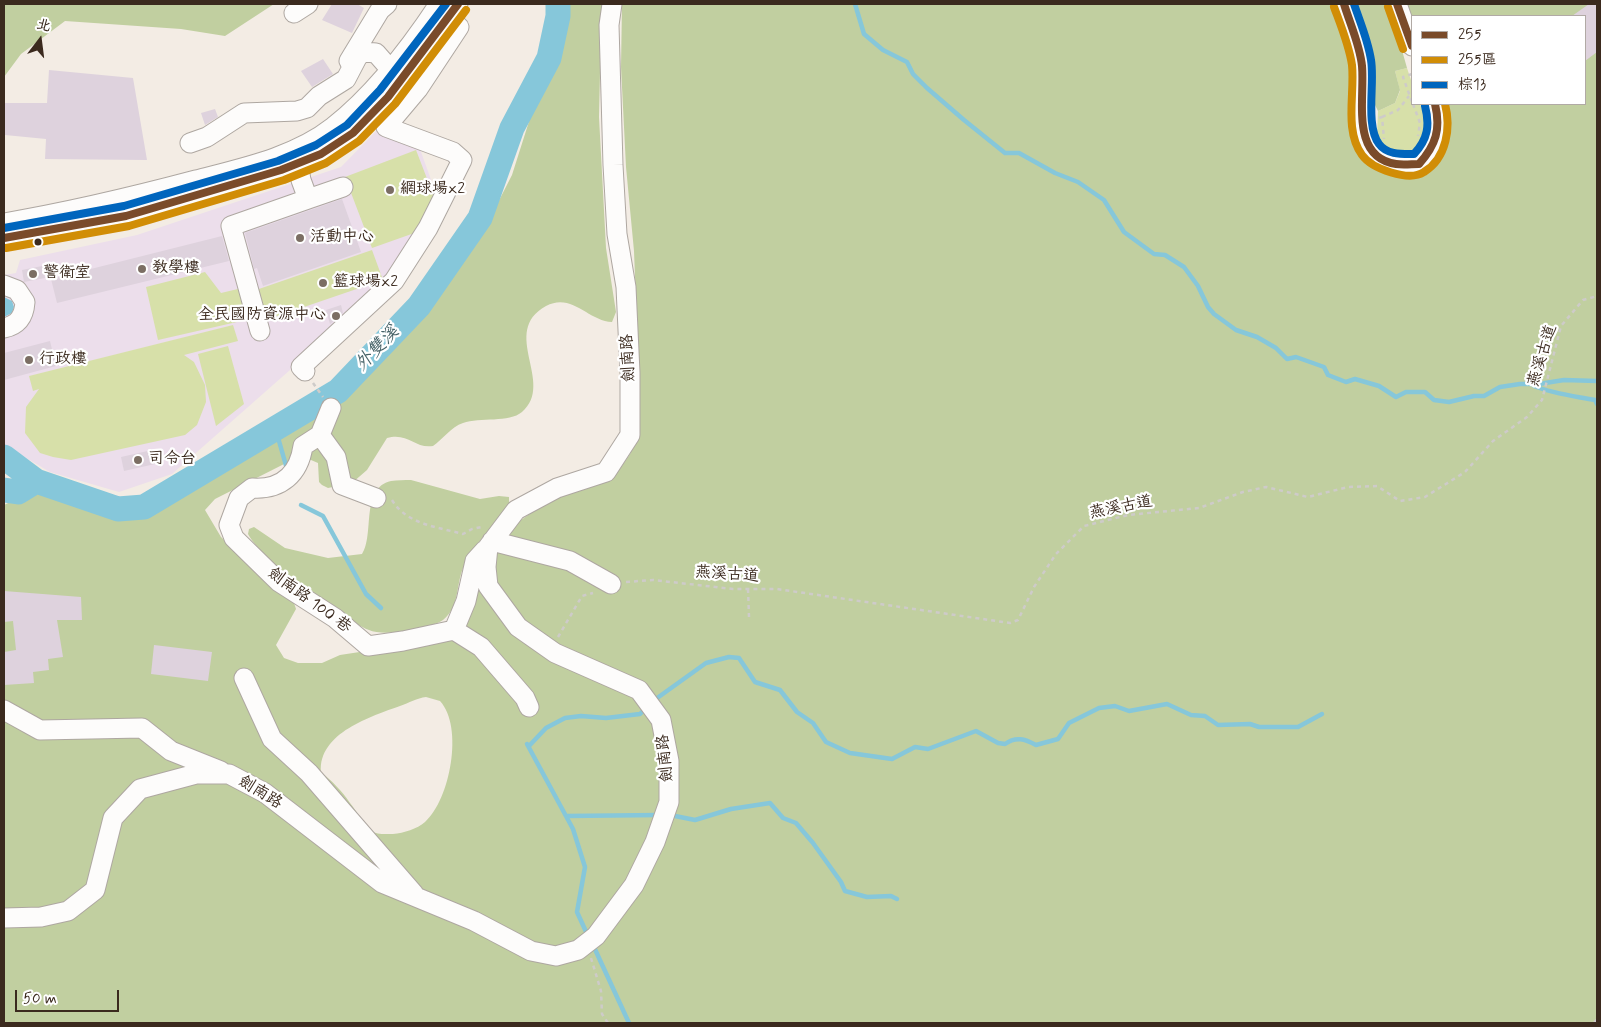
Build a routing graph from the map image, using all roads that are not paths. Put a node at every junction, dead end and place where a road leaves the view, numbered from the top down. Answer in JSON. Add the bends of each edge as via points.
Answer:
{"nodes":[{"id":1,"x":387,"y":4,"type":"edge"},
{"id":2,"x":612,"y":4,"type":"edge"},
{"id":3,"x":1344,"y":4,"type":"edge"},
{"id":4,"x":1397,"y":4,"type":"edge"},
{"id":5,"x":449,"y":9,"type":"edge"},
{"id":6,"x":1411,"y":43,"type":"edge"},
{"id":7,"x":390,"y":69,"type":"junction"},
{"id":8,"x":310,"y":92,"type":"dead end"},
{"id":9,"x":1435,"y":105,"type":"edge"},
{"id":10,"x":190,"y":143,"type":"dead end"},
{"id":11,"x":298,"y":163,"type":"junction"},
{"id":12,"x":343,"y":187,"type":"dead end"},
{"id":13,"x":308,"y":199,"type":"junction"},
{"id":14,"x":4,"y":223,"type":"edge"},
{"id":15,"x":4,"y":238,"type":"edge"},
{"id":16,"x":4,"y":285,"type":"edge"},
{"id":17,"x":4,"y":328,"type":"edge"},
{"id":18,"x":260,"y":331,"type":"dead end"},
{"id":19,"x":305,"y":371,"type":"road end"},
{"id":20,"x":331,"y":408,"type":"road end"},
{"id":21,"x":320,"y":435,"type":"junction"},
{"id":22,"x":376,"y":498,"type":"road end"},
{"id":23,"x":490,"y":544,"type":"junction"},
{"id":24,"x":611,"y":584,"type":"road end"},
{"id":25,"x":454,"y":630,"type":"junction"},
{"id":26,"x":244,"y":678,"type":"dead end"},
{"id":27,"x":529,"y":707,"type":"dead end"},
{"id":28,"x":4,"y":710,"type":"edge"},
{"id":29,"x":229,"y":774,"type":"junction"},
{"id":30,"x":416,"y":897,"type":"junction"},
{"id":31,"x":4,"y":918,"type":"edge"}],
"edges":[{"from":1,"to":8,"type":"street","via":[[380,10],[341,74]]},
{"from":2,"to":23,"type":"street","name":"劍南路","via":[[609,25],[613,165],[626,287],[630,435],[606,472],[557,488],[516,510]]},
{"from":3,"to":9,"type":"street","via":[[1362,64],[1362,132],[1369,150],[1400,166],[1420,164],[1433,149],[1439,130]]},
{"from":4,"to":6,"type":"street"},
{"from":5,"to":7,"type":"street"},
{"from":5,"to":11,"type":"street","via":[[388,97],[353,133],[322,154]]},
{"from":5,"to":19,"type":"street","via":[[459,27],[418,89],[386,127],[453,152],[462,160],[428,228],[394,281],[301,367]]},
{"from":7,"to":10,"type":"street","via":[[376,53],[364,52],[358,56],[346,79],[307,108],[244,113],[207,137]]},
{"from":7,"to":14,"type":"street","via":[[368,96],[332,128],[269,159],[106,204]]},
{"from":11,"to":13,"type":"street"},
{"from":11,"to":15,"type":"street","via":[[126,216]]},
{"from":12,"to":13,"type":"street"},
{"from":13,"to":18,"type":"street","via":[[231,226]]},
{"from":16,"to":17,"type":"street","via":[[17,290],[24,302],[22,317],[17,323]]},
{"from":20,"to":21,"type":"street","name":"劍南路 100 巷"},
{"from":21,"to":22,"type":"street","via":[[336,457],[342,486]]},
{"from":21,"to":25,"type":"street","name":"劍南路 100 巷","via":[[302,446],[300,461],[288,479],[252,488],[239,498],[229,525],[234,538],[279,582],[335,618],[368,646]]},
{"from":23,"to":24,"type":"street","via":[[570,561]]},
{"from":23,"to":25,"type":"street","via":[[475,561],[466,601]]},
{"from":23,"to":30,"type":"street","name":"劍南路","via":[[486,567],[488,586],[518,628],[555,653],[639,690],[660,720],[669,761],[669,802],[656,842],[634,885],[590,941],[578,950],[556,956],[531,951],[474,921]]},
{"from":25,"to":27,"type":"street","via":[[481,647]]},
{"from":26,"to":30,"type":"street","via":[[272,739],[310,773]]},
{"from":28,"to":29,"type":"street","via":[[40,730],[142,728],[171,751]]},
{"from":29,"to":30,"type":"street","name":"劍南路","via":[[266,793],[382,883]]},
{"from":29,"to":31,"type":"street","name":"劍南路","via":[[196,774],[140,789],[113,818],[94,890],[68,911],[41,917]]}]}
